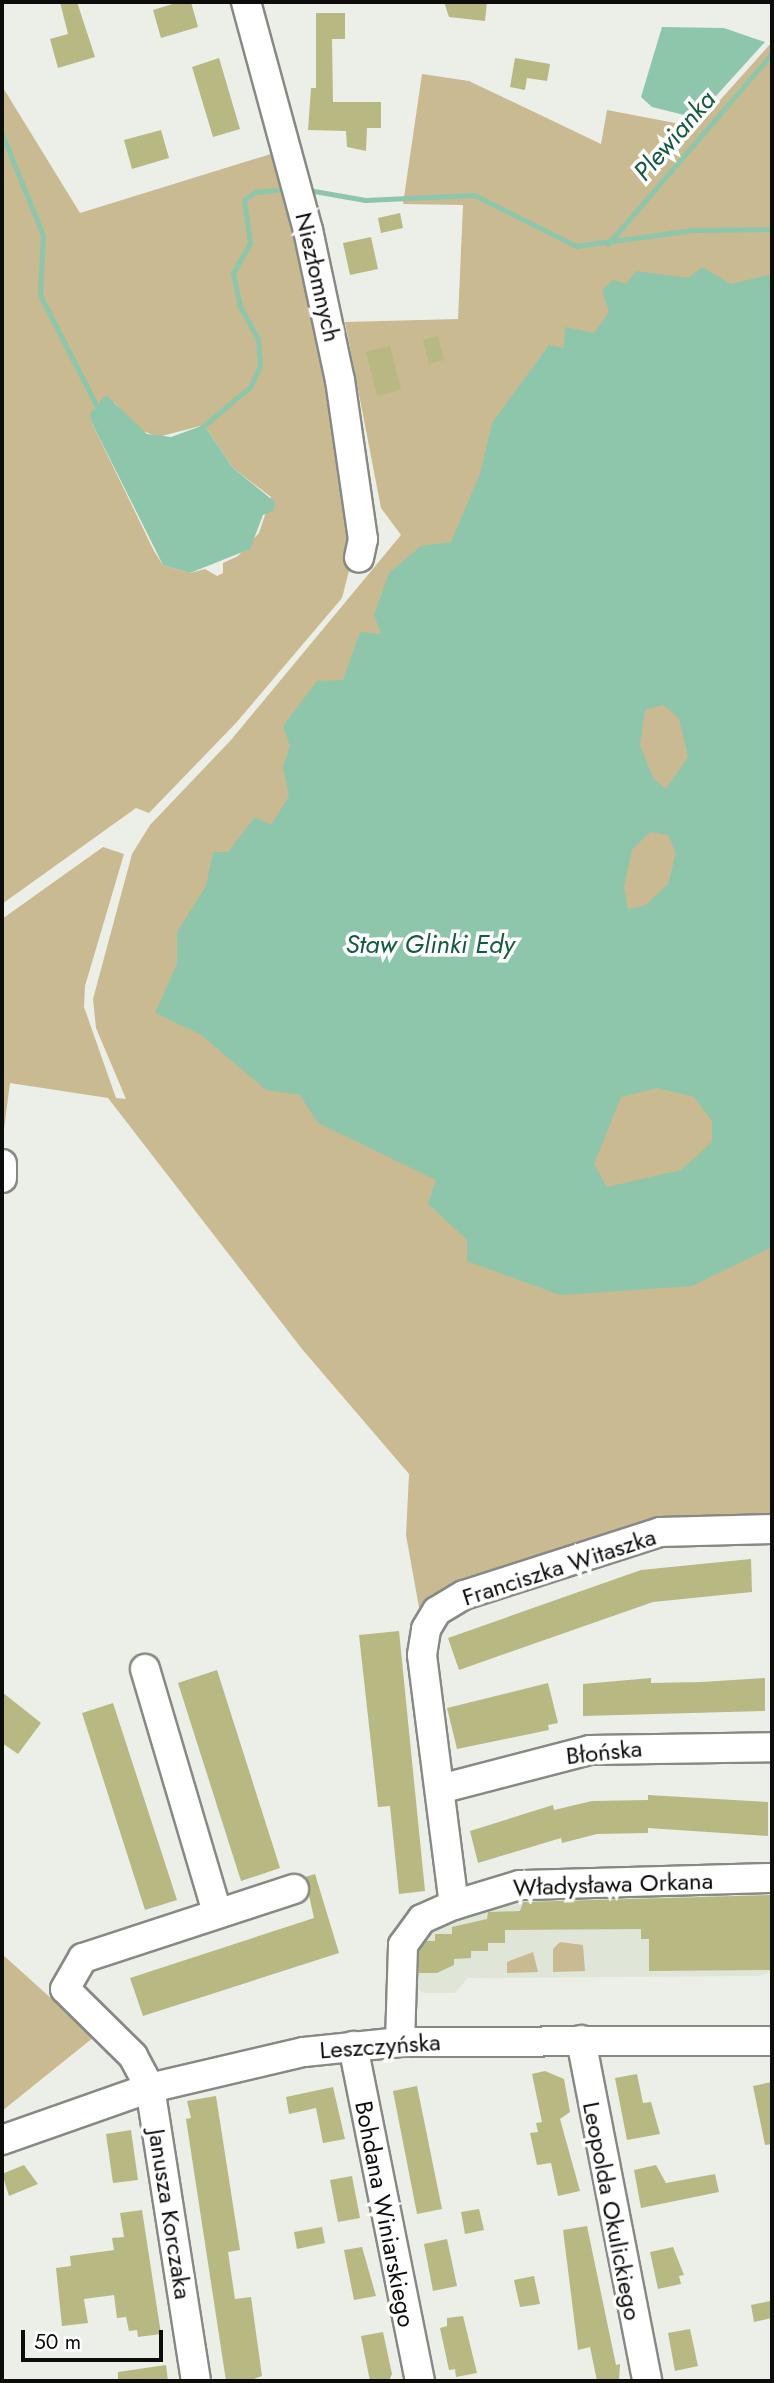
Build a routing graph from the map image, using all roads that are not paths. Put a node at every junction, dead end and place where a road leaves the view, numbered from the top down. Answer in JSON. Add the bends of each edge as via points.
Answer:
{"nodes":[{"id":1,"x":246,"y":2,"type":"edge"},
{"id":2,"x":359,"y":558,"type":"dead end"},
{"id":3,"x":2,"y":1164,"type":"edge"},
{"id":4,"x":2,"y":1178,"type":"edge"},
{"id":5,"x":772,"y":1529,"type":"edge"},
{"id":6,"x":145,"y":1669,"type":"dead end"},
{"id":7,"x":772,"y":1747,"type":"edge"},
{"id":8,"x":440,"y":1788,"type":"junction"},
{"id":9,"x":772,"y":1878,"type":"edge"},
{"id":10,"x":294,"y":1889,"type":"dead end"},
{"id":11,"x":454,"y":1905,"type":"junction"},
{"id":12,"x":216,"y":1912,"type":"junction"},
{"id":13,"x":581,"y":2040,"type":"junction"},
{"id":14,"x":772,"y":2041,"type":"edge"},
{"id":15,"x":400,"y":2042,"type":"junction"},
{"id":16,"x":352,"y":2046,"type":"junction"},
{"id":17,"x":150,"y":2088,"type":"junction"},
{"id":18,"x":2,"y":2140,"type":"edge"},
{"id":19,"x":196,"y":2381,"type":"edge"},
{"id":20,"x":420,"y":2381,"type":"edge"},
{"id":21,"x":647,"y":2381,"type":"edge"}],
"edges":[{"from":1,"to":2,"type":"street","name":"Niezłomnych","via":[[303,211],[341,380],[363,539]]},
{"from":3,"to":4,"type":"street"},
{"from":5,"to":8,"type":"street","name":"Franciszka Witaszka","via":[[660,1532],[464,1595],[437,1611],[426,1629],[422,1655]]},
{"from":6,"to":12,"type":"street"},
{"from":7,"to":8,"type":"street","name":"Błońska","via":[[590,1750]]},
{"from":8,"to":11,"type":"street","name":"Franciszka Witaszka"},
{"from":9,"to":11,"type":"street","name":"Władysława Orkana","via":[[532,1884]]},
{"from":10,"to":12,"type":"street"},
{"from":11,"to":15,"type":"street","name":"Władysława Orkana","via":[[422,1919],[403,1945]]},
{"from":12,"to":17,"type":"street","name":"Janusza Korczaka","via":[[83,1958],[65,1989],[134,2056]]},
{"from":13,"to":14,"type":"street","name":"Leszczyńska"},
{"from":13,"to":15,"type":"street","name":"Leszczyńska"},
{"from":13,"to":21,"type":"street","name":"Leopolda Okulickiego"},
{"from":15,"to":16,"type":"street","name":"Leszczyńska"},
{"from":16,"to":17,"type":"street","name":"Leszczyńska","via":[[250,2062]]},
{"from":16,"to":20,"type":"street","name":"Bohdana Winiarskiego"},
{"from":17,"to":18,"type":"street","name":"Leszczyńska"},
{"from":17,"to":19,"type":"street","name":"Janusza Korczaka"}]}
